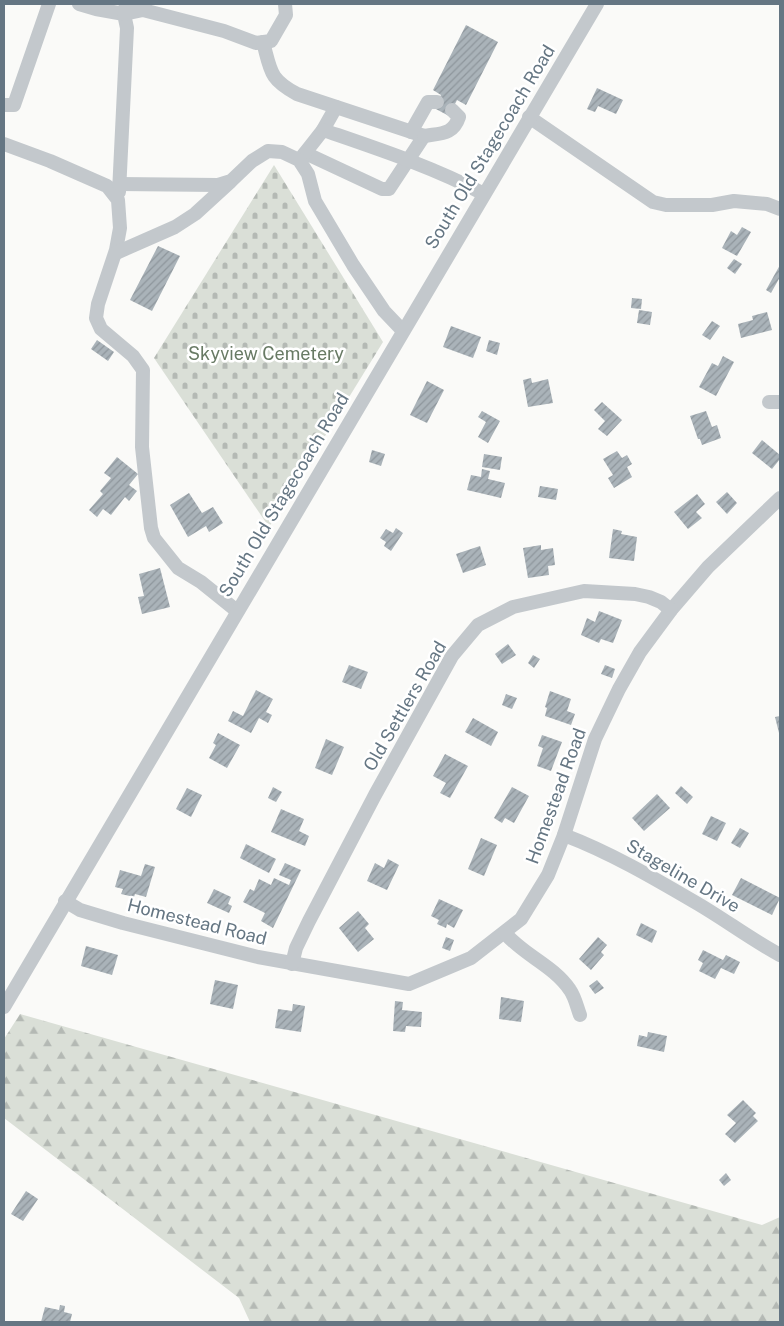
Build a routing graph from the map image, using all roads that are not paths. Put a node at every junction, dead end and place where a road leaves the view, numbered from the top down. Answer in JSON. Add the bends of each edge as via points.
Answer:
{"nodes":[{"id":1,"x":49,"y":4,"type":"edge"},
{"id":2,"x":79,"y":4,"type":"edge"},
{"id":3,"x":286,"y":4,"type":"edge"},
{"id":4,"x":597,"y":4,"type":"edge"},
{"id":5,"x":125,"y":9,"type":"edge"},
{"id":6,"x":263,"y":42,"type":"junction"},
{"id":7,"x":437,"y":102,"type":"dead end"},
{"id":8,"x":4,"y":105,"type":"edge"},
{"id":9,"x":336,"y":107,"type":"junction"},
{"id":10,"x":452,"y":110,"type":"dead end"},
{"id":11,"x":529,"y":117,"type":"junction"},
{"id":12,"x":323,"y":130,"type":"junction"},
{"id":13,"x":417,"y":134,"type":"junction"},
{"id":14,"x":4,"y":144,"type":"edge"},
{"id":15,"x":302,"y":156,"type":"junction"},
{"id":16,"x":410,"y":160,"type":"junction"},
{"id":17,"x":231,"y":181,"type":"junction"},
{"id":18,"x":119,"y":184,"type":"junction"},
{"id":19,"x":484,"y":194,"type":"junction"},
{"id":20,"x":118,"y":200,"type":"junction"},
{"id":21,"x":780,"y":209,"type":"edge"},
{"id":22,"x":116,"y":253,"type":"junction"},
{"id":23,"x":403,"y":331,"type":"junction"},
{"id":24,"x":780,"y":498,"type":"edge"},
{"id":25,"x":671,"y":610,"type":"junction"},
{"id":26,"x":237,"y":611,"type":"junction"},
{"id":27,"x":564,"y":835,"type":"junction"},
{"id":28,"x":65,"y":901,"type":"junction"},
{"id":29,"x":505,"y":933,"type":"junction"},
{"id":30,"x":780,"y":955,"type":"edge"},
{"id":31,"x":292,"y":964,"type":"junction"},
{"id":32,"x":4,"y":1006,"type":"edge"},
{"id":33,"x":580,"y":1015,"type":"dead end"}],
"edges":[{"from":1,"to":8,"type":"street","via":[[14,105]]},
{"from":2,"to":5,"type":"street","via":[[96,9]]},
{"from":3,"to":6,"type":"street","via":[[286,15],[271,41]]},
{"from":4,"to":11,"type":"street","name":"South Old Stagecoach Road"},
{"from":5,"to":6,"type":"street","via":[[143,10],[224,31],[256,43]]},
{"from":5,"to":18,"type":"street","via":[[127,28]]},
{"from":6,"to":9,"type":"street","via":[[272,74],[282,86]]},
{"from":7,"to":13,"type":"street","via":[[428,102]]},
{"from":9,"to":12,"type":"street"},
{"from":9,"to":13,"type":"street"},
{"from":10,"to":13,"type":"street","via":[[459,117],[449,132]]},
{"from":11,"to":19,"type":"street","name":"South Old Stagecoach Road"},
{"from":11,"to":21,"type":"street","via":[[653,202],[712,205],[734,201],[767,204]]},
{"from":12,"to":15,"type":"street"},
{"from":12,"to":16,"type":"street"},
{"from":13,"to":16,"type":"street"},
{"from":14,"to":20,"type":"street","via":[[107,186]]},
{"from":15,"to":16,"type":"street","via":[[382,189],[389,189]]},
{"from":15,"to":17,"type":"street","via":[[268,151]]},
{"from":15,"to":23,"type":"street","via":[[315,201],[384,311]]},
{"from":16,"to":19,"type":"street"},
{"from":17,"to":18,"type":"street","via":[[218,185]]},
{"from":17,"to":22,"type":"street","via":[[175,227]]},
{"from":18,"to":20,"type":"street"},
{"from":19,"to":23,"type":"street","name":"South Old Stagecoach Road"},
{"from":20,"to":22,"type":"street","via":[[120,228]]},
{"from":22,"to":26,"type":"street","via":[[96,318],[101,329],[133,356],[143,370],[142,447],[154,538],[178,568]]},
{"from":23,"to":26,"type":"street","name":"South Old Stagecoach Road"},
{"from":24,"to":25,"type":"street","name":"Homestead Road","via":[[708,567]]},
{"from":25,"to":27,"type":"street","name":"Homestead Road","via":[[640,652],[595,738]]},
{"from":25,"to":31,"type":"street","name":"Old Settlers Road","via":[[649,597],[584,591],[513,607],[478,624],[452,656],[375,795],[309,921]]},
{"from":26,"to":28,"type":"street","name":"South Old Stagecoach Road"},
{"from":27,"to":29,"type":"street","name":"Homestead Road","via":[[548,875],[520,919]]},
{"from":27,"to":30,"type":"street","name":"Stageline Drive","via":[[592,846],[693,901]]},
{"from":28,"to":31,"type":"street","name":"Homestead Road","via":[[80,910],[123,923]]},
{"from":28,"to":32,"type":"street","name":"South Old Stagecoach Road"},
{"from":29,"to":31,"type":"street","name":"Homestead Road","via":[[471,958],[409,984]]},
{"from":29,"to":33,"type":"street","via":[[549,968],[570,990]]}]}
